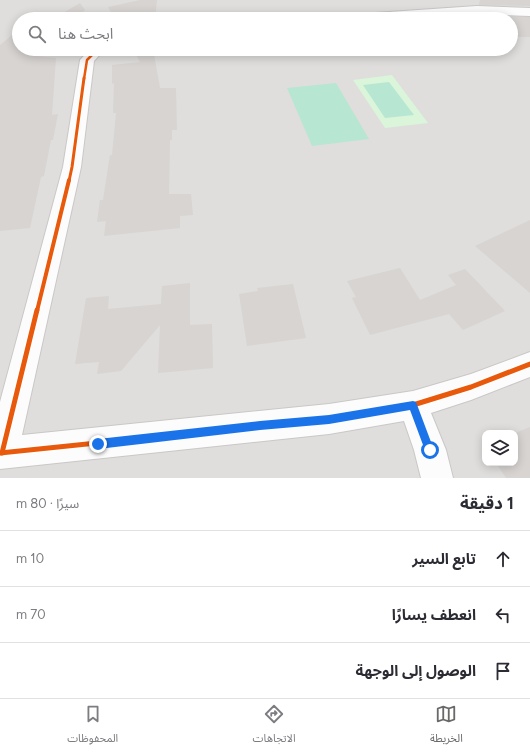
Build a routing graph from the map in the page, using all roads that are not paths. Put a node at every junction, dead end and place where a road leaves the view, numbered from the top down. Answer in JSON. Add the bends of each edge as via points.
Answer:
{"nodes":[{"id":1,"x":447,"y":12,"type":"edge"},
{"id":2,"x":530,"y":12,"type":"edge"},
{"id":3,"x":91,"y":56,"type":"edge"},
{"id":4,"x":530,"y":364,"type":"edge"},
{"id":5,"x":413,"y":405,"type":"junction"},
{"id":6,"x":1,"y":453,"type":"edge"},
{"id":7,"x":437,"y":478,"type":"edge"}],
"edges":[{"from":1,"to":2,"type":"street"},
{"from":3,"to":6,"type":"street","via":[[87,60],[72,167]]},
{"from":4,"to":5,"type":"street","via":[[471,387]]},
{"from":5,"to":6,"type":"street","via":[[329,419]]},
{"from":5,"to":7,"type":"street","via":[[430,450]]}]}
